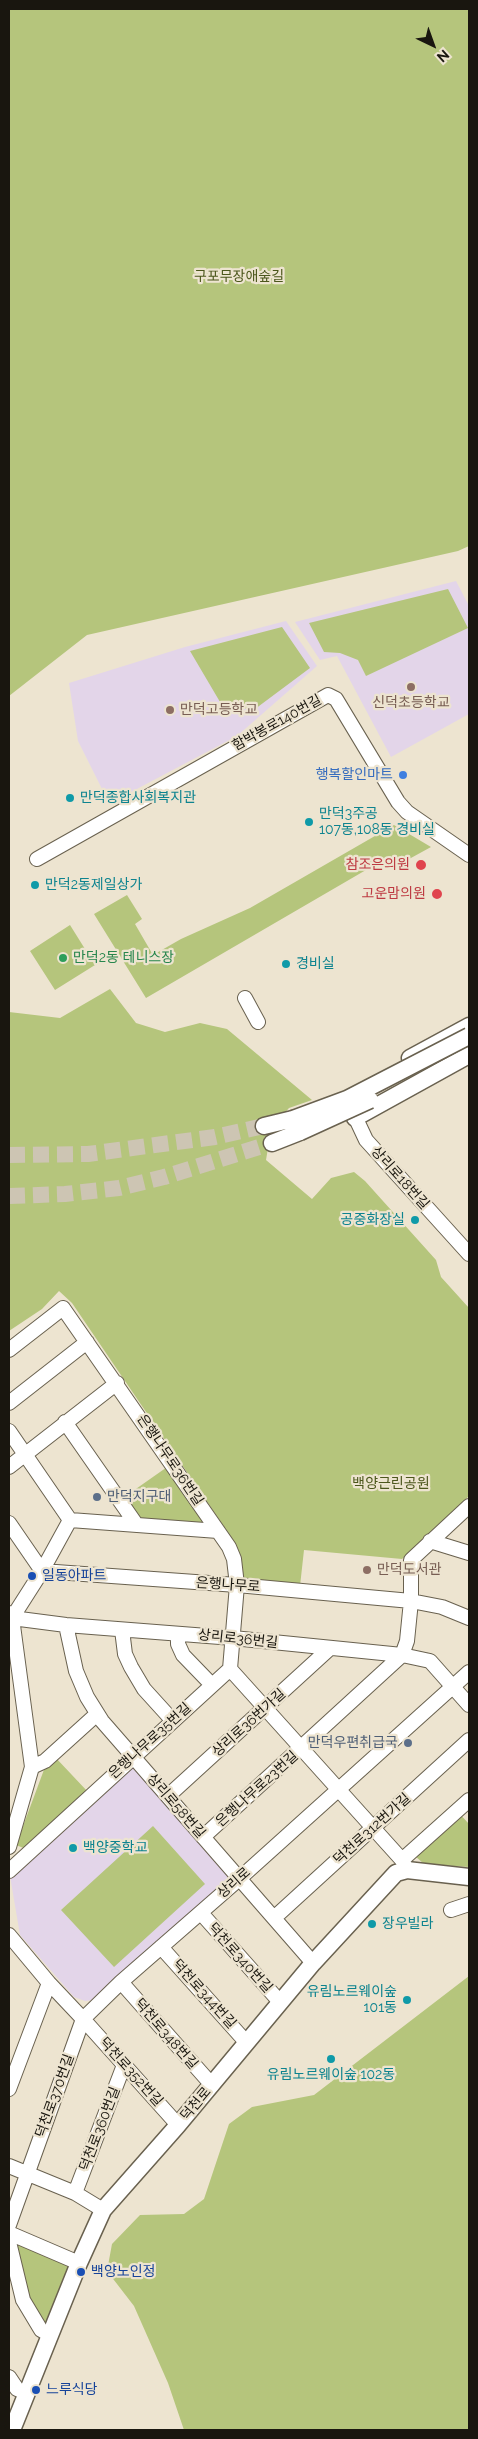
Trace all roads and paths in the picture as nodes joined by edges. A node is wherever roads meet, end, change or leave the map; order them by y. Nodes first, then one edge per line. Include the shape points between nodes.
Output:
1 (469, 855) edge
2 (37, 859) dead end
3 (245, 998) dead end
4 (258, 1022) dead end
5 (469, 1026) edge
6 (469, 1036) edge
7 (469, 1045) edge
8 (469, 1055) edge
9 (346, 1092) joint
10 (355, 1118) junction
11 (264, 1126) tunnel mouth
12 (297, 1126) junction
13 (272, 1143) tunnel mouth
14 (469, 1254) edge
15 (87, 1342) junction
16 (9, 1350) edge
17 (117, 1383) junction
18 (9, 1403) edge
19 (65, 1422) junction
20 (9, 1431) edge
21 (24, 1454) junction
22 (9, 1467) edge
23 (469, 1506) edge
24 (70, 1520) junction
25 (9, 1523) edge
26 (136, 1524) junction
27 (218, 1531) junction
28 (430, 1541) junction
29 (468, 1552) edge
30 (42, 1571) junction
31 (237, 1585) junction
32 (410, 1601) junction
33 (11, 1615) edge
34 (469, 1618) edge
35 (66, 1625) junction
36 (122, 1630) junction
37 (178, 1634) junction
38 (233, 1638) junction
39 (329, 1649) junction
40 (402, 1655) junction
41 (230, 1669) junction
42 (469, 1672) edge
43 (212, 1685) junction
44 (453, 1686) junction
45 (469, 1705) edge
46 (266, 1708) junction
47 (97, 1714) junction
48 (172, 1720) junction
49 (469, 1740) edge
50 (302, 1748) junction
51 (132, 1757) junction
52 (32, 1767) junction
53 (339, 1790) junction
54 (168, 1796) junction
55 (467, 1808) edge
56 (372, 1828) junction
57 (203, 1837) junction
58 (9, 1847) edge
59 (404, 1865) junction
60 (9, 1871) edge
61 (469, 1877) edge
62 (239, 1879) junction
63 (469, 1904) edge
64 (451, 1910) dead end
65 (201, 1912) junction
66 (274, 1918) junction
67 (10, 1939) edge
68 (161, 1947) junction
69 (313, 1962) junction
70 (121, 1982) junction
71 (49, 1983) junction
72 (280, 2002) junction
73 (83, 2019) junction
74 (246, 2042) junction
75 (124, 2065) junction
76 (212, 2085) junction
77 (9, 2089) edge
78 (178, 2125) junction
79 (9, 2166) edge
80 (27, 2173) junction
81 (75, 2193) junction
82 (103, 2210) junction
83 (9, 2225) edge
84 (9, 2233) edge
85 (9, 2242) edge
86 (79, 2263) junction
87 (50, 2335) junction
88 (9, 2377) edge
89 (27, 2393) junction
90 (12, 2430) edge

1 - 2 street, 함박봉로140번길 via 407,812 336,699 328,695
3 - 4 street
5 - 9 main road
6 - 12 main road, bridge
7 - 12 main road, bridge via 355,1108
8 - 10 main road
9 - 10 street, 상리로18번길
10 - 14 street, 상리로18번길 via 366,1140
11 - 12 main road
12 - 13 main road
15 - 16 street, 은행나무로36번길 via 62,1308
15 - 17 street, 은행나무로36번길
15 - 18 street
17 - 19 street
17 - 27 street, 은행나무로36번길
19 - 21 street
19 - 26 street
20 - 21 street
21 - 22 street
21 - 24 street
23 - 28 street
24 - 26 street
24 - 30 street
25 - 30 street
26 - 27 street
27 - 31 street, 은행나무로36번길 via 230,1547
28 - 29 street
28 - 32 street via 411,1560
30 - 31 street, 은행나무로
30 - 33 street
31 - 32 street, 은행나무로
31 - 38 street
32 - 34 street, 은행나무로 via 442,1607
32 - 40 street
33 - 35 street, 상리로36번길
33 - 52 street
35 - 36 street, 상리로36번길
35 - 47 street, 상리로58번길 via 76,1671
36 - 37 street, 상리로36번길
36 - 48 street via 125,1654 131,1667 144,1689
37 - 38 street, 상리로36번길
37 - 43 street via 183,1654
38 - 39 street, 상리로36번길
38 - 41 street
39 - 40 street, 상리로36번길
39 - 46 street, 상리로36번가길
40 - 44 street, 상리로36번길 via 430,1661
40 - 50 street, 은행나무로23번길
41 - 43 street, 은행나무로35번길
41 - 46 street
42 - 44 street, 상리로
43 - 48 street, 은행나무로35번길
44 - 45 street, 상리로36번길
44 - 53 street, 상리로
46 - 50 street
46 - 54 street, 상리로36번가길
47 - 51 street, 상리로58번길
47 - 52 street via 45,1761
48 - 51 street, 은행나무로35번길
49 - 56 street, 덕천로312번가길
50 - 53 street
50 - 57 street, 은행나무로23번길
51 - 54 street, 상리로58번길
51 - 60 street, 은행나무로35번길
52 - 58 street
53 - 56 street
53 - 62 street, 상리로
54 - 57 street, 상리로58번길
55 - 59 street
56 - 59 street
56 - 66 street, 덕천로312번가길
57 - 62 street, 상리로58번길
59 - 61 main road
59 - 69 main road, 덕천로
62 - 65 street, 상리로
62 - 66 street, 상리로58번길
63 - 64 street
65 - 68 street, 상리로
65 - 72 street, 덕천로340번길
66 - 69 street, 상리로58번길
67 - 71 street
68 - 70 street, 상리로
68 - 74 street, 덕천로344번길
69 - 72 main road, 덕천로
70 - 73 street, 상리로
70 - 76 street, 덕천로348번길
71 - 73 street
71 - 77 street
72 - 74 main road, 덕천로
73 - 75 street, 덕천로352번길
73 - 80 street, 덕천로370번길
74 - 76 main road, 덕천로
75 - 78 street, 덕천로352번길
75 - 81 street, 덕천로360번길
76 - 78 main road, 덕천로
78 - 82 main road, 덕천로
79 - 80 street
80 - 81 street
80 - 83 street, 덕천로370번길
81 - 82 street
82 - 86 main road, 덕천로
84 - 86 street
85 - 87 street via 23,2300 41,2330
86 - 87 main road, 덕천로
87 - 89 main road, 덕천로
88 - 89 street via 17,2389
89 - 90 main road, 덕천로

